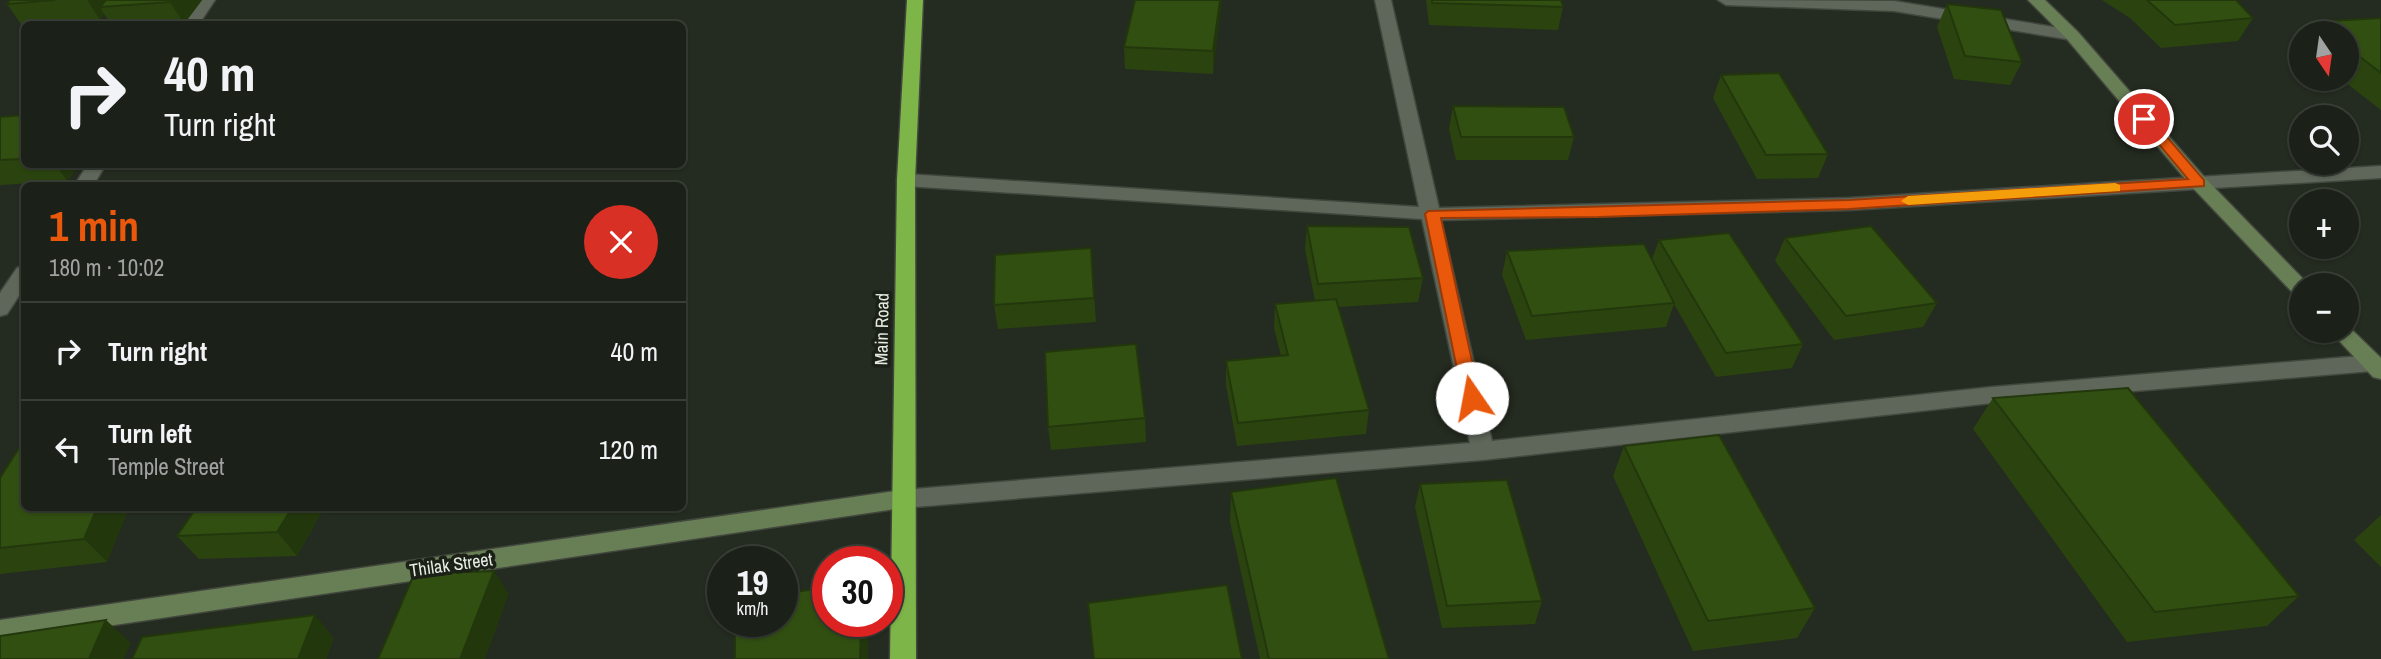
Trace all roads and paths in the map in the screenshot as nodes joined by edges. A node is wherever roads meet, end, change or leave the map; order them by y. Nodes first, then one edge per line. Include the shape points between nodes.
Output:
1 (207, 0) edge
2 (915, 0) edge
3 (1383, 0) edge
4 (1726, 0) edge
5 (2036, 0) edge
6 (193, 21) edge
7 (2072, 34) junction
8 (2381, 172) edge
9 (906, 180) junction
10 (2199, 183) junction
11 (1433, 214) junction
12 (2289, 277) edge
13 (21, 278) edge
14 (0, 309) edge
15 (2353, 343) edge
16 (2377, 367) edge
17 (1483, 451) junction
18 (902, 499) junction
19 (0, 631) edge
20 (903, 659) edge

1 - 6 street
2 - 9 highway, Main Road
3 - 11 street
4 - 7 street via 1894,6
5 - 7 street
7 - 10 street
8 - 10 street
9 - 11 street
9 - 18 highway, Main Road
10 - 11 street via 1849,204
10 - 12 street
11 - 17 street
13 - 14 street
15 - 16 street
16 - 17 street via 1992,395
17 - 18 street
18 - 19 street, Thilak Street
18 - 20 highway, Main Road

